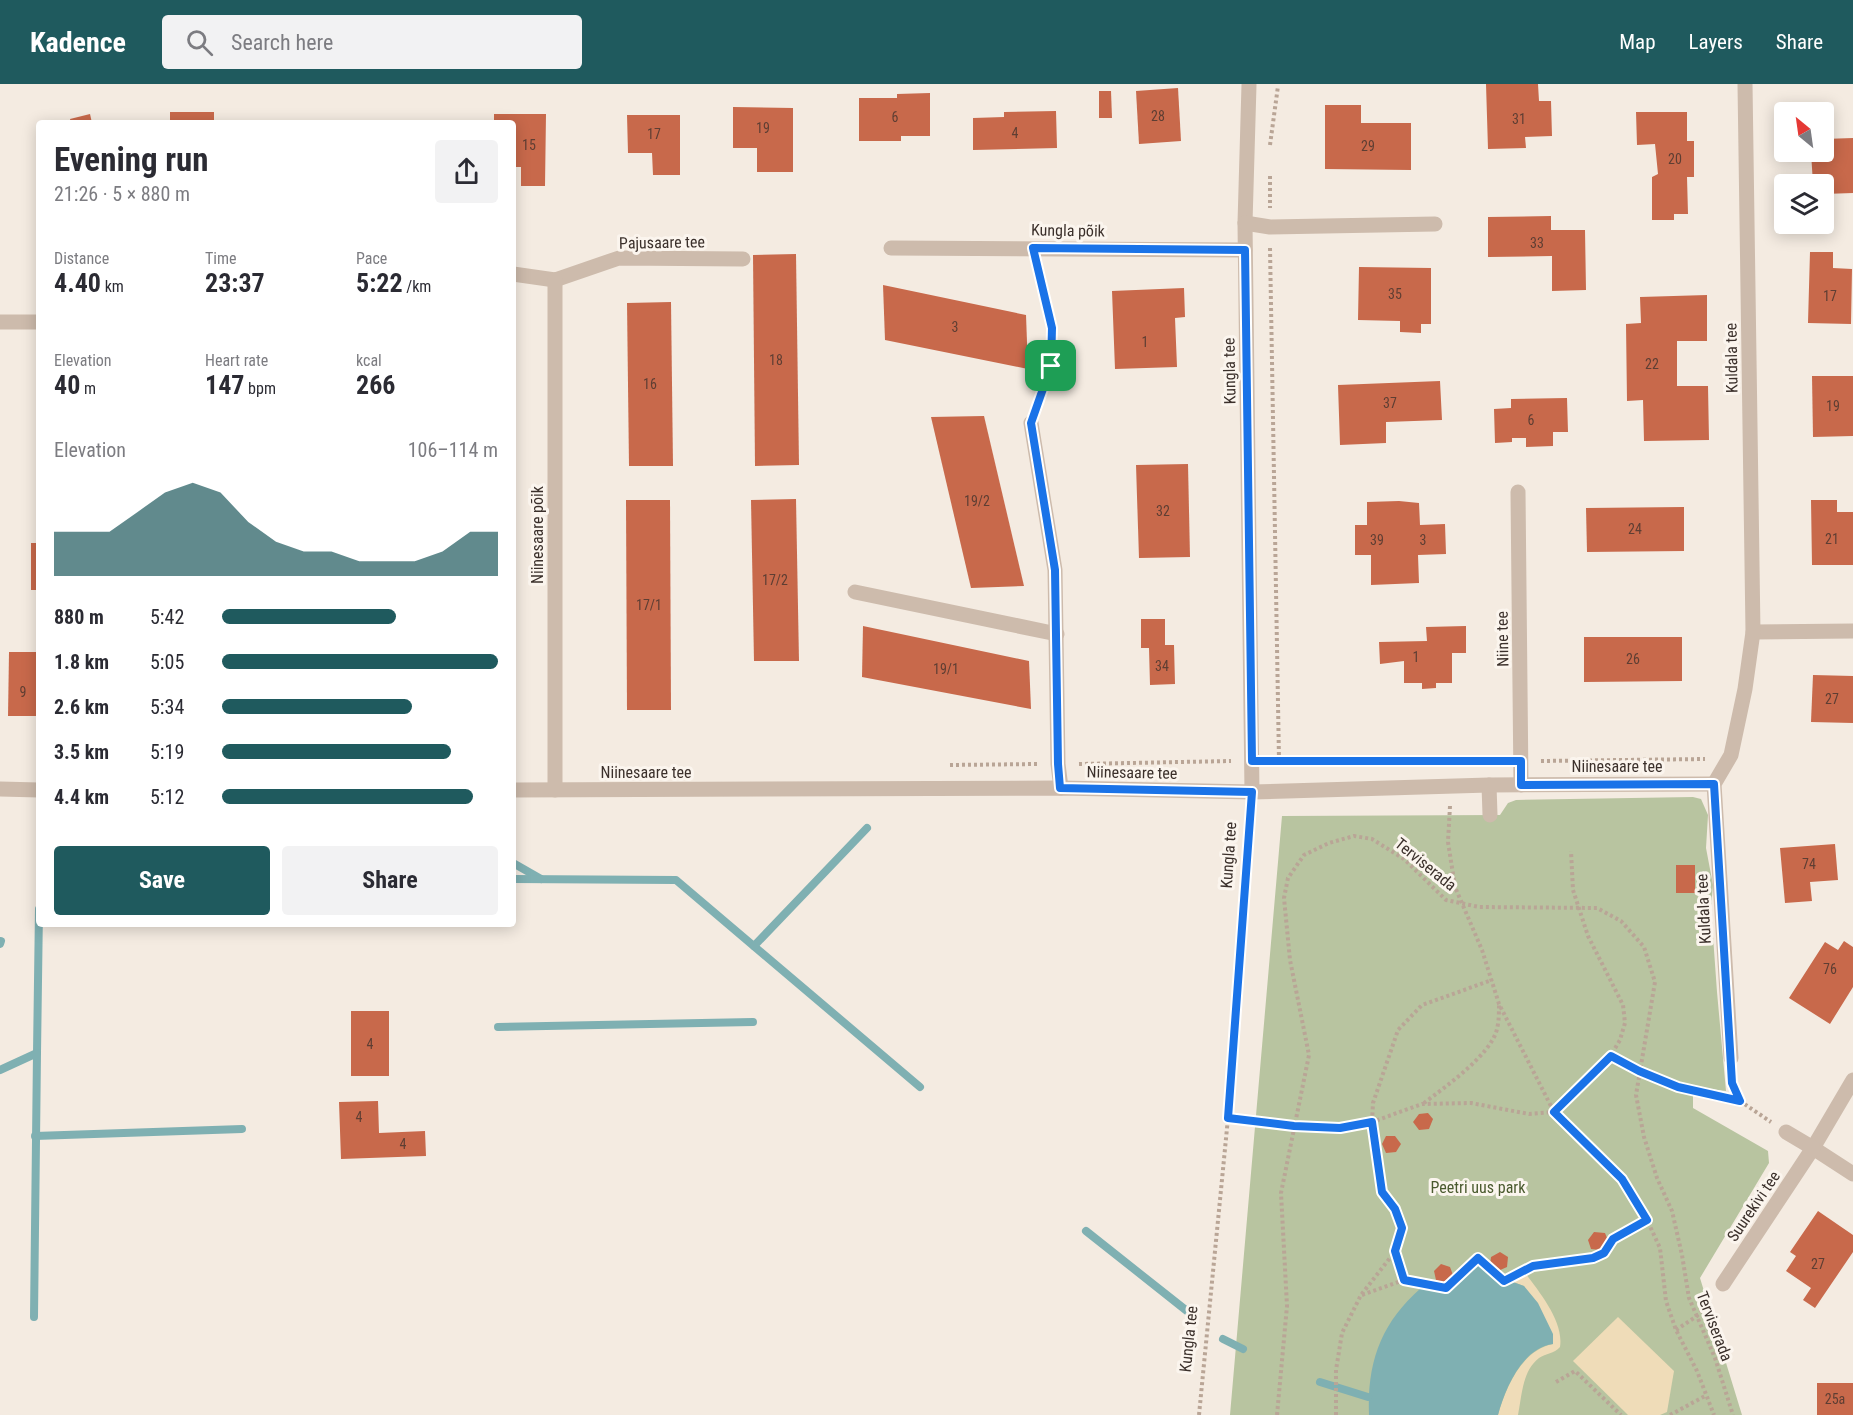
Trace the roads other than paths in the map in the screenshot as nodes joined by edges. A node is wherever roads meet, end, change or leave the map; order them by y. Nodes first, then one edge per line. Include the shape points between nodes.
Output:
1 (1745, 84) edge
2 (1249, 85) edge
3 (1245, 224) junction
4 (1435, 224) dead end
5 (891, 248) dead end
6 (1245, 250) junction
7 (742, 259) dead end
8 (516, 274) edge
9 (555, 280) junction
10 (0, 322) edge
11 (36, 322) edge
12 (1031, 423) road end
13 (1518, 492) dead end
14 (855, 592) dead end
15 (1853, 631) edge
16 (1753, 632) junction
17 (1057, 634) junction
18 (1714, 784) junction
19 (1489, 785) junction
20 (1521, 785) junction
21 (1060, 788) junction
22 (0, 789) edge
23 (36, 790) edge
24 (516, 790) edge
25 (555, 790) junction
26 (1252, 792) junction
27 (1490, 815) dead end
28 (1731, 1058) road end
29 (1853, 1080) edge
30 (1786, 1132) road end
31 (1813, 1148) junction
32 (1853, 1174) edge
33 (1723, 1284) road end

1 - 16 street, Kuldala tee
2 - 3 street, Kungla tee
3 - 4 street
3 - 6 street, Kungla tee
5 - 6 street, Kungla põik
6 - 26 street, Kungla tee
7 - 9 street, Pajusaare tee via 619,258
8 - 9 street, Pajusaare tee
9 - 25 street, Niinesaare põik
10 - 11 street
12 - 17 street via 1055,570
13 - 20 street, Niine tee
14 - 17 street
15 - 16 street
16 - 18 street, Kuldala tee via 1731,755
17 - 21 street
18 - 20 street, Niinesaare tee
18 - 28 street, Kuldala tee
19 - 20 street, Niinesaare tee
19 - 26 street, Niinesaare tee
19 - 27 street
21 - 25 street, Niinesaare tee
21 - 26 street, Niinesaare tee
22 - 23 street
24 - 25 street, Niinesaare tee
29 - 31 street, Suurekivi tee
30 - 31 street
31 - 32 street
31 - 33 street, Suurekivi tee

